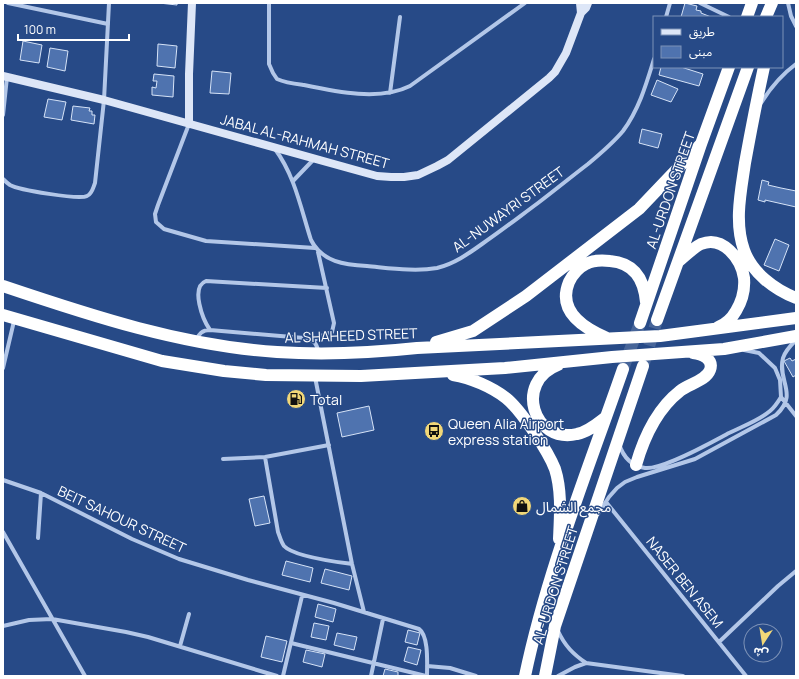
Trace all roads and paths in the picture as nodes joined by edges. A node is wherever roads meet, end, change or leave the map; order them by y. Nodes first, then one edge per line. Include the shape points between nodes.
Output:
1 (8, 3) edge
2 (108, 3) edge
3 (192, 3) edge
4 (269, 3) edge
5 (525, 3) edge
6 (580, 3) edge
7 (588, 3) edge
8 (670, 3) edge
9 (700, 3) edge
10 (752, 3) edge
11 (772, 3) edge
12 (777, 3) edge
13 (788, 3) edge
14 (581, 13) junction
15 (666, 16) edge
16 (727, 16) edge
17 (747, 16) edge
18 (766, 16) edge
19 (775, 16) edge
20 (400, 17) dead end
21 (108, 24) junction
22 (796, 26) edge
23 (653, 62) edge
24 (796, 64) edge
25 (729, 68) edge
26 (748, 68) edge
27 (764, 68) edge
28 (5, 76) edge
29 (390, 93) junction
30 (104, 100) junction
31 (3, 115) edge
32 (753, 117) junction
33 (189, 124) junction
34 (701, 144) junction
35 (274, 148) junction
36 (315, 158) junction
37 (3, 178) edge
38 (293, 182) junction
39 (315, 248) junction
40 (318, 252) junction
41 (677, 263) junction
42 (3, 286) edge
43 (327, 288) junction
44 (796, 298) edge
45 (647, 305) junction
46 (3, 314) edge
47 (15, 318) junction
48 (796, 318) edge
49 (657, 320) tunnel mouth
50 (640, 323) tunnel mouth
51 (210, 330) junction
52 (706, 330) junction
53 (796, 336) edge
54 (610, 339) junction
55 (796, 340) edge
56 (196, 341) junction
57 (314, 341) junction
58 (417, 348) junction
59 (724, 349) junction
60 (688, 352) junction
61 (317, 354) junction
62 (582, 360) junction
63 (643, 366) tunnel mouth
64 (3, 368) edge
65 (623, 368) tunnel mouth
66 (424, 373) junction
67 (315, 375) junction
68 (781, 397) junction
69 (788, 404) junction
70 (796, 416) edge
71 (606, 417) junction
72 (617, 439) junction
73 (329, 445) junction
74 (265, 457) junction
75 (223, 459) dead end
76 (637, 471) junction
77 (3, 480) edge
78 (41, 493) junction
79 (606, 502) junction
80 (3, 532) edge
81 (585, 536) junction
82 (38, 538) dead end
83 (559, 552) junction
84 (352, 564) junction
85 (796, 571) edge
86 (302, 596) junction
87 (364, 612) junction
88 (189, 614) dead end
89 (52, 619) junction
90 (383, 619) junction
91 (3, 626) edge
92 (555, 626) junction
93 (719, 642) junction
94 (291, 643) junction
95 (180, 646) junction
96 (374, 663) junction
97 (586, 663) junction
98 (427, 666) junction
99 (85, 676) edge
100 (277, 676) edge
101 (283, 676) edge
102 (371, 676) edge
103 (427, 676) edge
104 (476, 676) edge
105 (525, 676) edge
106 (545, 676) edge
107 (558, 676) edge
108 (683, 676) edge
109 (746, 676) edge

1 - 21 street
2 - 21 street
3 - 33 street
4 - 29 street via 269,64 278,79 356,93
5 - 29 street via 410,86
6 - 14 street, JABAL AL-RAHMAH STREET
7 - 14 street, JABAL AL-RAHMAH STREET
8 - 15 street
9 - 16 street
10 - 17 highway
11 - 18 highway
12 - 19 highway
13 - 22 street
14 - 36 street, JABAL AL-RAHMAH STREET via 562,62 549,78 448,160 437,166 418,174 391,178
20 - 29 street
21 - 30 street
23 - 40 street, AL-NUWAYRI STREET via 635,111 622,132 558,188 500,232 456,261 436,268 383,268 342,263
24 - 32 street via 774,84
25 - 34 highway, AL-URDON STREET
26 - 41 highway
27 - 32 highway
28 - 30 street, JABAL AL-RAHMAH STREET
28 - 31 street
30 - 33 street, JABAL AL-RAHMAH STREET
30 - 37 street via 94,183 87,197 64,196 20,188 10,185
32 - 44 highway via 739,203 744,250 756,271 765,280
33 - 35 street, JABAL AL-RAHMAH STREET
33 - 39 street via 158,205 156,222 164,229 206,240
34 - 45 highway, AL-URDON STREET
34 - 58 highway via 638,209 523,299 473,331
35 - 36 street, JABAL AL-RAHMAH STREET
35 - 38 street, AL-NUWAYRI STREET
36 - 38 street
38 - 39 street, AL-NUWAYRI STREET via 310,240
39 - 40 street, AL-NUWAYRI STREET
40 - 43 street
41 - 49 highway
41 - 52 highway via 694,248 710,242 727,248 738,261 744,278 743,296 738,308 727,322
42 - 56 highway, AL SHAHEED STREET via 111,321
43 - 51 street via 206,280 199,287 200,304 203,318
43 - 57 street via 334,327 332,332
45 - 50 highway, AL-URDON STREET
45 - 54 highway via 643,283 626,265 615,261 596,260 577,270 566,290 566,301 570,310 586,328
46 - 47 highway
47 - 64 street
47 - 67 highway via 141,356 182,365 245,373
48 - 52 highway
51 - 56 street via 201,332
51 - 57 street
52 - 54 highway, AL SHAHEED STREET
53 - 59 highway
54 - 58 highway, AL SHAHEED STREET
55 - 69 street via 787,349 783,358 789,391
56 - 61 highway, AL SHAHEED STREET via 256,351
57 - 61 street via 318,349
58 - 61 highway, AL SHAHEED STREET
59 - 60 highway
59 - 68 street via 759,353 775,368 780,380
60 - 62 highway
60 - 76 highway via 704,355 710,364 709,371 704,377 680,390 661,410 649,430
62 - 66 highway
62 - 71 highway via 553,367 540,377 533,394 535,412 550,430 569,436 584,432
63 - 72 highway, AL-URDON STREET
65 - 71 highway, AL-URDON STREET
66 - 67 highway
66 - 83 highway via 459,376 475,381 506,398 529,426 555,469 561,510
67 - 73 street
68 - 69 street
68 - 76 street via 763,416 673,461
69 - 70 street
69 - 76 street via 776,415 695,459
71 - 83 highway, AL-URDON STREET
72 - 76 street via 622,454
72 - 81 highway, AL-URDON STREET
73 - 74 street
73 - 84 street
74 - 75 street
74 - 84 street via 278,532 285,548 319,559
76 - 79 street via 617,488
77 - 78 street, BEIT SAHOUR STREET
78 - 82 street
78 - 86 street, BEIT SAHOUR STREET via 132,539 179,559
79 - 81 street
79 - 93 street, NASER BEN ASEM
80 - 89 street
81 - 92 highway, AL-URDON STREET
83 - 105 highway, AL-URDON STREET
84 - 87 street
85 - 93 street
86 - 87 street, BEIT SAHOUR STREET
86 - 94 street
87 - 90 street, BEIT SAHOUR STREET
88 - 95 street
89 - 91 street via 29,620
89 - 95 street via 126,632
89 - 99 street
90 - 96 street
90 - 98 street, BEIT SAHOUR STREET via 419,628 424,637
92 - 97 street via 566,647
92 - 106 highway, AL-URDON STREET
93 - 109 street, NASER BEN ASEM
94 - 96 street
94 - 101 street
95 - 100 street
96 - 102 street
96 - 103 street
97 - 107 street
97 - 108 street
98 - 103 street
98 - 104 street via 450,668

